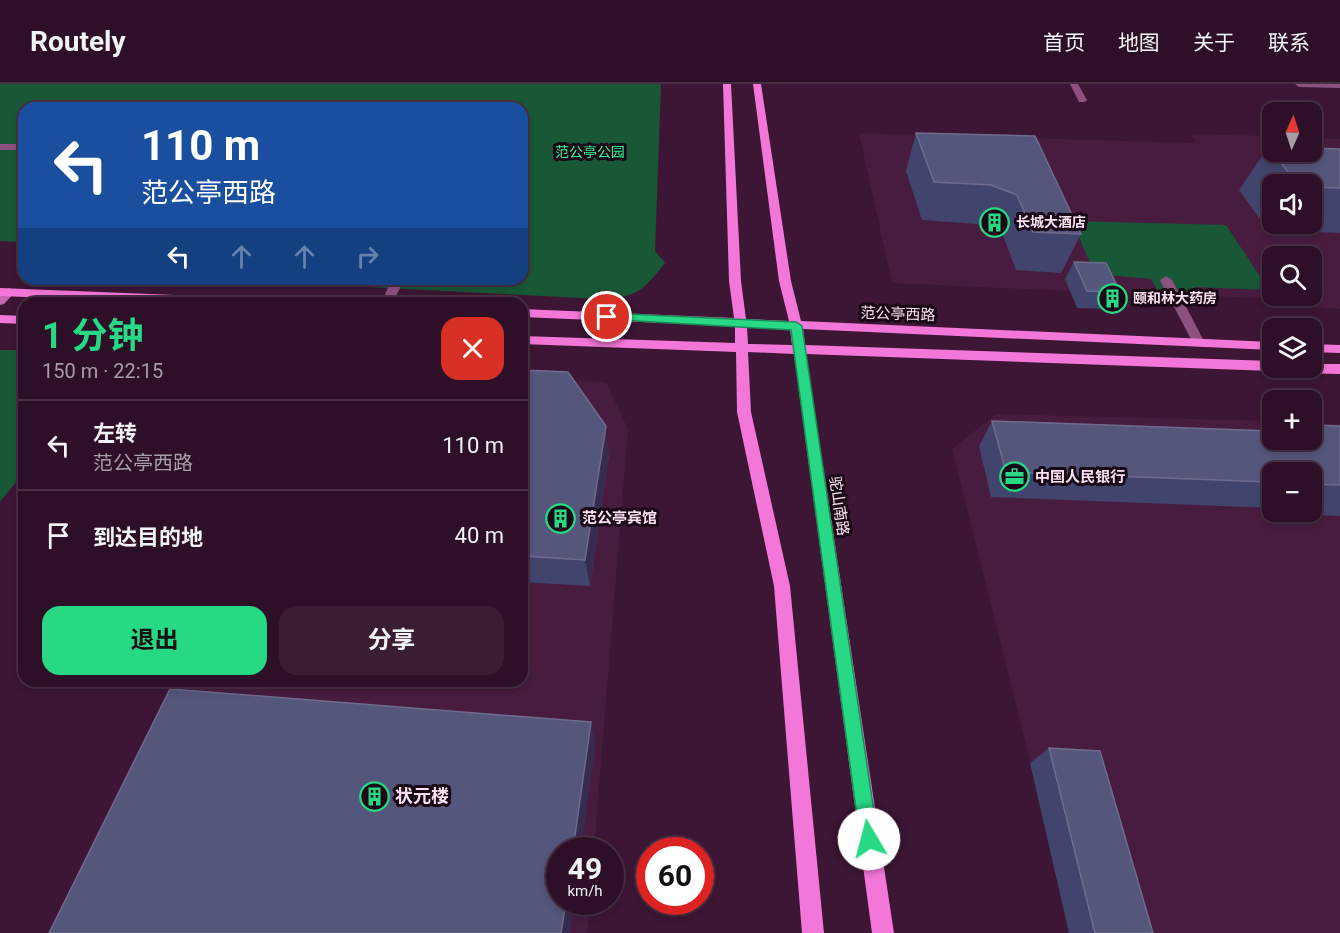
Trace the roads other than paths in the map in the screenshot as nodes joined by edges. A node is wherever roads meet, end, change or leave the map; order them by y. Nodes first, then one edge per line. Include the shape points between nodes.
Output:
1 (727, 84) edge
2 (757, 84) edge
3 (1074, 84) edge
4 (1299, 84) edge
5 (1340, 85) edge
6 (1082, 100) dead end
7 (0, 147) edge
8 (18, 147) edge
9 (1166, 280) dead end
10 (5, 292) edge
11 (129, 297) edge
12 (0, 302) edge
13 (528, 313) edge
14 (0, 319) edge
15 (18, 320) edge
16 (741, 325) junction
17 (796, 326) junction
18 (528, 340) edge
19 (1199, 343) junction
20 (1262, 346) edge
21 (741, 348) junction
22 (1322, 348) edge
23 (1340, 349) edge
24 (800, 350) junction
25 (1262, 366) edge
26 (1322, 369) edge
27 (1340, 369) edge
28 (813, 933) edge
29 (883, 933) edge

1 - 16 main road via 735,281
2 - 17 main road, 驼山南路 via 785,281
3 - 6 street
4 - 5 street
7 - 8 street
9 - 19 street
10 - 11 main road
10 - 12 street
13 - 16 main road, 范公亭西路
14 - 15 main road
16 - 17 main road, 范公亭西路
16 - 21 main road
17 - 19 main road, 范公亭西路
17 - 24 main road, 驼山南路
18 - 21 main road
19 - 20 main road, 范公亭西路
21 - 24 main road
21 - 28 main road via 744,412 782,586
22 - 23 main road
24 - 25 main road
24 - 29 main road, 驼山南路
26 - 27 main road

